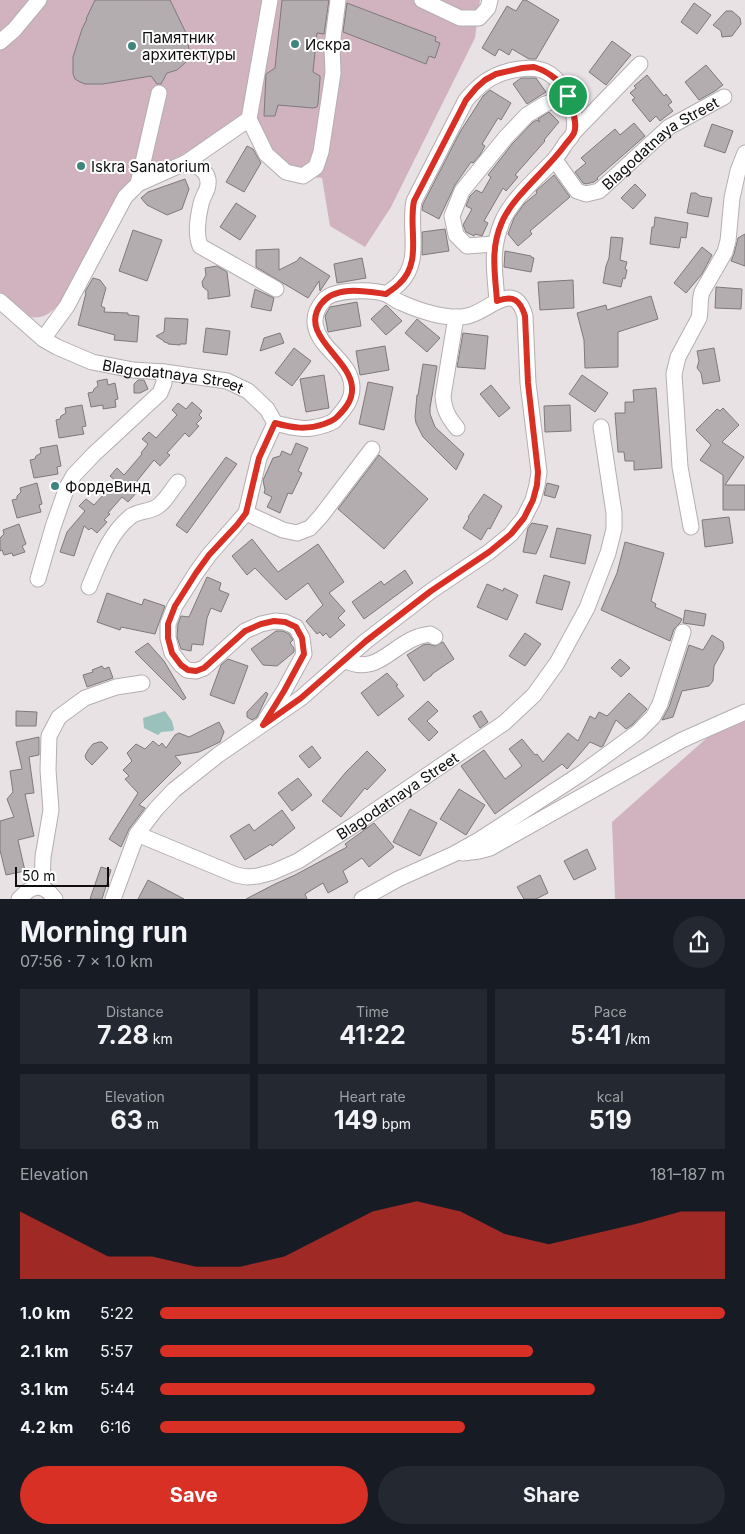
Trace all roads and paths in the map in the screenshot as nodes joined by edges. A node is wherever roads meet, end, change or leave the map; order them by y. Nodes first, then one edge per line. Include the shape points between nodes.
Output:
1 (39, 0) edge
2 (270, 0) edge
3 (338, 0) edge
4 (422, 0) edge
5 (490, 0) edge
6 (0, 42) edge
7 (640, 64) dead end
8 (159, 93) dead end
9 (568, 96) junction
10 (724, 97) dead end
11 (249, 120) junction
12 (574, 132) junction
13 (745, 153) edge
14 (191, 159) junction
15 (554, 160) junction
16 (138, 184) junction
17 (494, 244) junction
18 (276, 289) dead end
19 (386, 294) junction
20 (0, 301) edge
21 (497, 301) junction
22 (456, 317) junction
23 (43, 339) junction
24 (164, 372) junction
25 (275, 423) junction
26 (601, 427) dead end
27 (457, 428) dead end
28 (372, 449) dead end
29 (178, 482) dead end
30 (246, 513) junction
31 (691, 527) dead end
32 (38, 579) dead end
33 (89, 587) dead end
34 (682, 632) dead end
35 (435, 637) dead end
36 (344, 660) junction
37 (142, 683) dead end
38 (745, 712) edge
39 (263, 725) junction
40 (137, 834) junction
41 (454, 854) junction
42 (42, 886) junction
43 (19, 899) edge
44 (55, 899) edge
45 (113, 899) edge
46 (362, 899) edge

1 - 6 street
2 - 11 street
3 - 11 street via 332,46 333,74 316,167 303,176 286,172 266,154
4 - 5 street via 460,18 479,18
7 - 12 street
8 - 16 street
9 - 12 street
9 - 17 street via 527,115 462,191 452,216 456,234 467,246
9 - 19 street via 559,82 546,71 534,67 496,74 476,88 466,100 414,201 413,258 399,284
10 - 15 street, Blagodatnaya Street via 668,127 599,191 586,194 577,191
11 - 14 street
12 - 15 street
13 - 31 street via 732,198 725,252 702,292 699,318 678,357 674,374 680,467
14 - 16 street
14 - 18 street via 208,178 196,236 200,246
15 - 17 street via 507,212
16 - 23 street via 125,197 67,306
17 - 21 street
19 - 22 street via 422,311
19 - 25 street via 357,290 325,298 317,310 316,328 324,344 349,374 350,400 334,421 313,428
20 - 23 street, Blagodatnaya Street
21 - 22 street via 474,314
21 - 36 street via 512,298 518,301 525,316 528,383 538,472 533,500 511,534 431,591
22 - 27 street via 443,396 448,417
23 - 24 street, Blagodatnaya Street via 92,362
24 - 25 street, Blagodatnaya Street via 227,381 248,391 267,409
24 - 32 street via 160,393 74,475 67,487
25 - 30 street via 259,458
26 - 40 street, Blagodatnaya Street via 614,513 608,553 587,608 557,663 534,695 504,723 357,823 298,861 273,872 247,877 236,874
28 - 30 street via 310,528 297,533 284,530
29 - 33 street via 155,508 129,518 107,545
30 - 39 street via 209,555 175,606 168,624 168,638 172,653 181,665 196,671 204,668 245,631 274,621 296,627 302,638 304,654
34 - 41 street via 660,704 653,717 638,732 582,773
35 - 36 street via 430,634 414,638 370,664 353,664
36 - 39 street via 301,698
37 - 42 street via 116,687 85,698 59,718 49,736 51,810
38 - 41 street via 682,740 490,848
39 - 40 street via 174,790
40 - 45 street
41 - 46 street
42 - 43 street via 33,888
42 - 44 street

